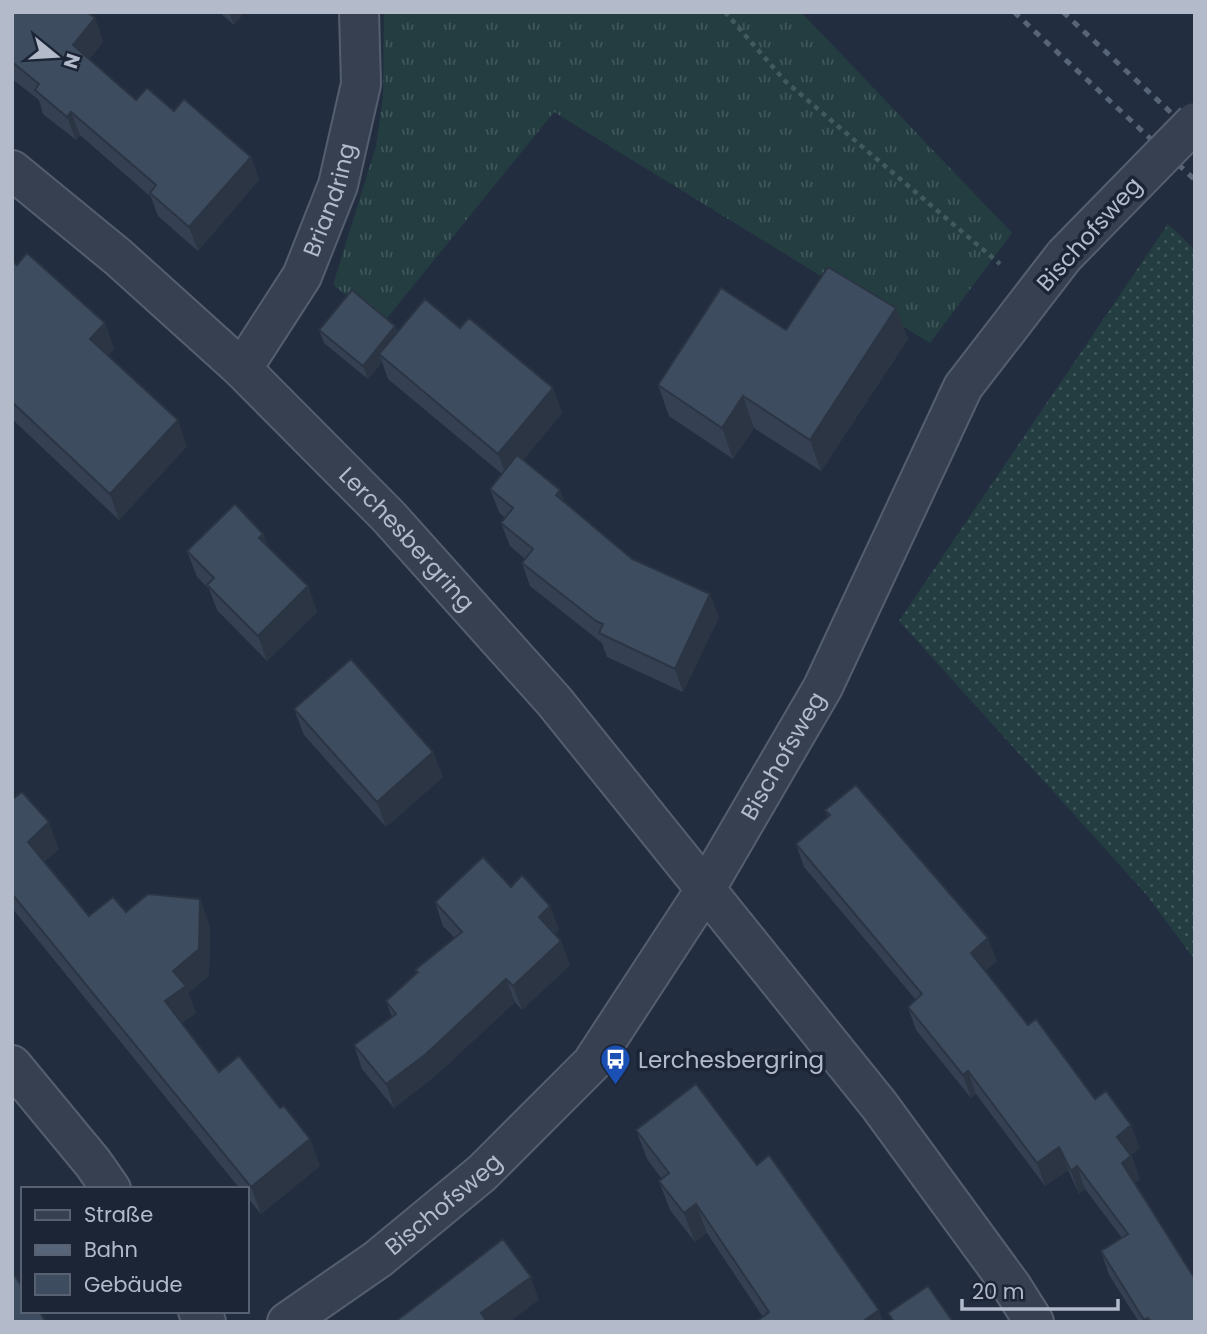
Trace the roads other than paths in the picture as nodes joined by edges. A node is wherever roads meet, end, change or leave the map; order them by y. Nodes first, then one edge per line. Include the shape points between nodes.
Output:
1 (359, 12) edge
2 (1195, 122) edge
3 (12, 170) edge
4 (242, 369) junction
5 (705, 890) junction
6 (12, 1065) edge
7 (110, 1187) edge
8 (287, 1322) edge
9 (1034, 1322) edge

1 - 4 street, Briandring via 361,84 338,185 302,276
2 - 5 street, Bischofsweg, bridge via 1064,256 963,387 823,687
3 - 4 street, Lerchesbergring via 118,257
4 - 5 street, Lerchesbergring via 389,517 554,701
5 - 8 street, Bischofsweg via 592,1063 472,1182 378,1259
5 - 9 street, Lerchesbergring via 879,1105
6 - 7 street

